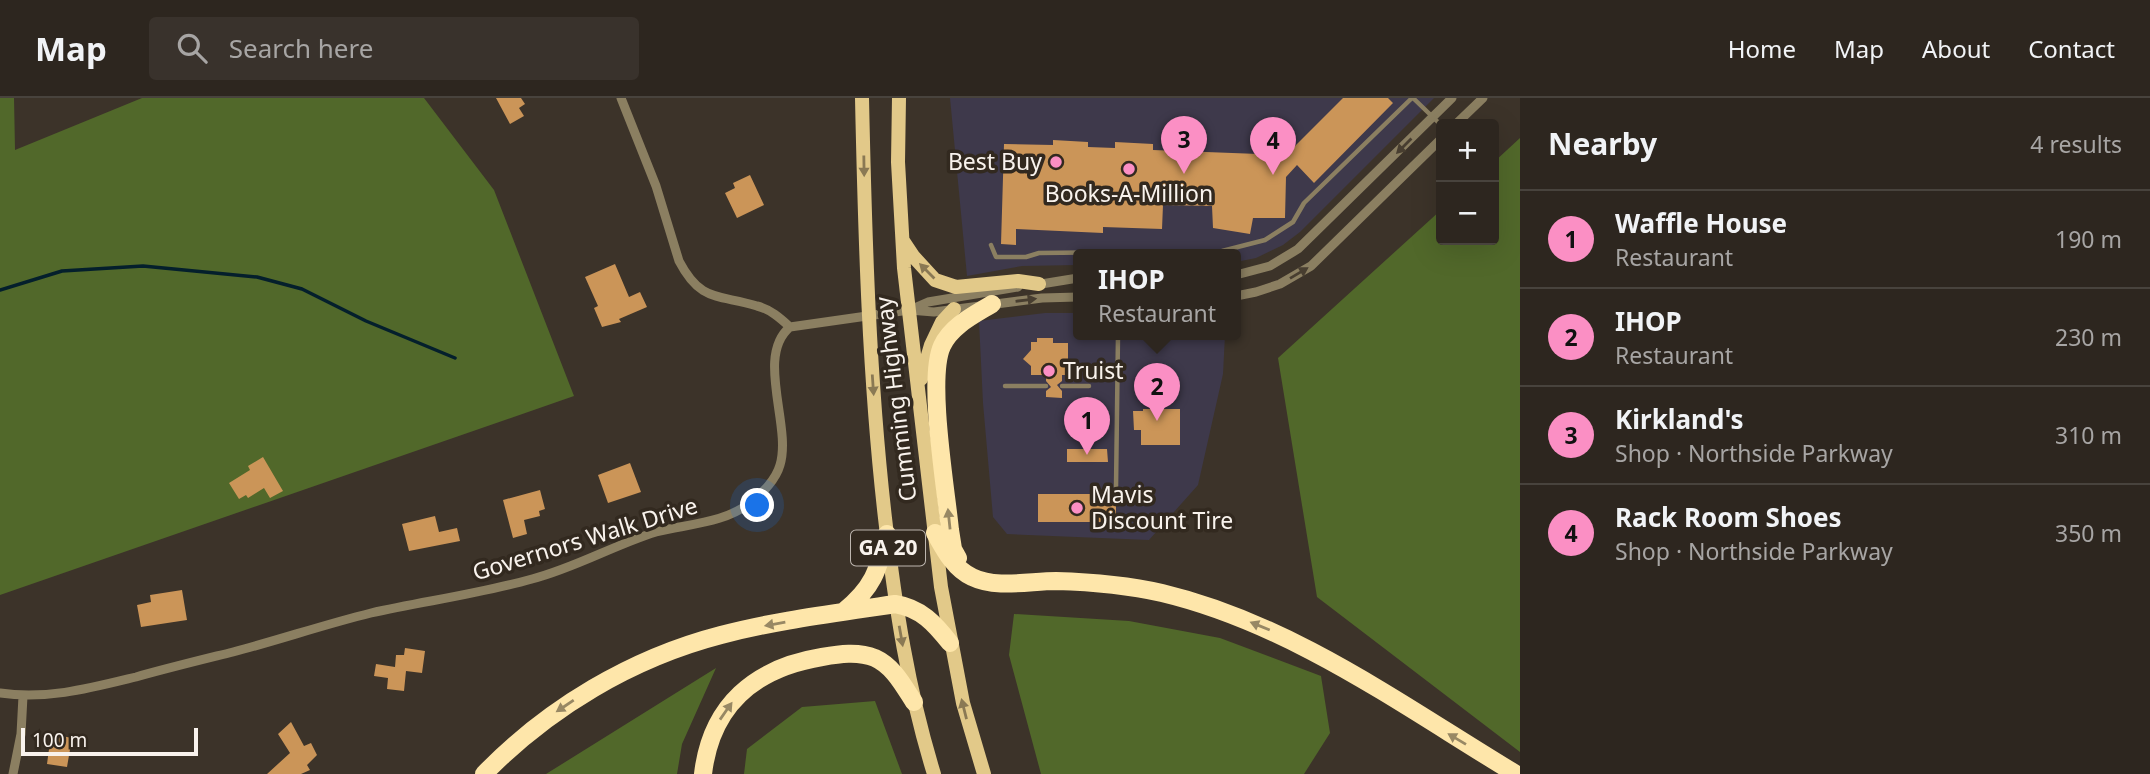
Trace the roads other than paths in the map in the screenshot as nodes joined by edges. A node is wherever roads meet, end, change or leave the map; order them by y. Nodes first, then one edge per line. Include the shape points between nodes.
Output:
1 (621, 98) edge
2 (862, 98) edge
3 (899, 98) edge
4 (1413, 98) edge
5 (1452, 98) edge
6 (1483, 98) edge
7 (1433, 117) junction
8 (1461, 119) edge
9 (1436, 120) edge
10 (1436, 144) edge
11 (902, 240) junction
12 (991, 245) dead end
13 (1230, 249) edge
14 (1073, 253) edge
15 (1241, 274) edge
16 (1073, 279) edge
17 (1039, 284) junction
18 (1241, 295) edge
19 (1073, 297) edge
20 (992, 304) junction
21 (954, 309) junction
22 (909, 310) junction
23 (868, 317) junction
24 (790, 327) junction
25 (1118, 340) edge
26 (918, 383) junction
27 (1005, 386) dead end
28 (1046, 386) dead end
29 (1062, 386) dead end
30 (1089, 386) dead end
31 (1116, 488) dead end
32 (935, 533) junction
33 (887, 534) junction
34 (1053, 581) junction
35 (895, 604) junction
36 (843, 612) junction
37 (950, 643) junction
38 (0, 693) edge
39 (23, 696) junction
40 (914, 702) junction
41 (13, 774) edge
42 (484, 774) edge
43 (703, 774) edge
44 (934, 774) edge
45 (984, 774) edge
46 (1516, 774) edge

1 - 24 street via 679,261 694,285 708,294 759,306
2 -> 23 main road, Cumming Highway / GA 20
3 - 11 main road, Cumming Highway / GA 20
4 - 7 lane
4 - 13 lane via 1304,203 1293,222 1265,240
5 - 7 street
6 - 8 street
7 - 9 lane
7 -> 15 street via 1298,249 1270,265
18 -> 10 street via 1280,284 1311,266
17 -> 11 main road via 1018,281 956,287 935,280
11 - 22 main road, Cumming Highway / GA 20
12 - 14 lane via 996,257
16 - 17 street
17 - 22 street via 928,302
20 -> 19 street
20 - 21 street
34 -> 20 highway via 1018,572 981,573 961,562 953,549 937,368 942,346 951,333
21 - 22 street
21 - 26 main road via 936,333
22 - 23 street
22 - 26 main road, Cumming Highway / GA 20
23 - 24 street
23 -> 33 main road, Cumming Highway / GA 20
24 - 39 street, Governors Walk Drive via 776,346 780,465 769,485 734,514 654,533 536,579 369,614 80,691
25 - 31 lane
26 - 32 main road, Cumming Highway / GA 20
27 - 28 lane
29 - 30 lane
32 - 34 highway, GA 20 via 957,566 972,578 1005,583
32 - 37 main road, Cumming Highway
33 - 35 main road, Cumming Highway / GA 20
33 - 36 highway via 876,576
46 -> 34 highway, GA 20 via 1274,632 1162,593
35 - 36 highway
35 - 37 highway via 925,615
35 -> 40 main road, Cumming Highway / GA 20
36 -> 42 highway via 722,635 635,666 558,711
45 -> 37 main road, Cumming Highway
38 - 39 street, Governors Walk Drive
39 - 41 street
43 -> 40 highway via 711,735 733,700 750,684 787,664 849,654 876,659 898,677
40 - 44 main road, Cumming Highway / GA 20

